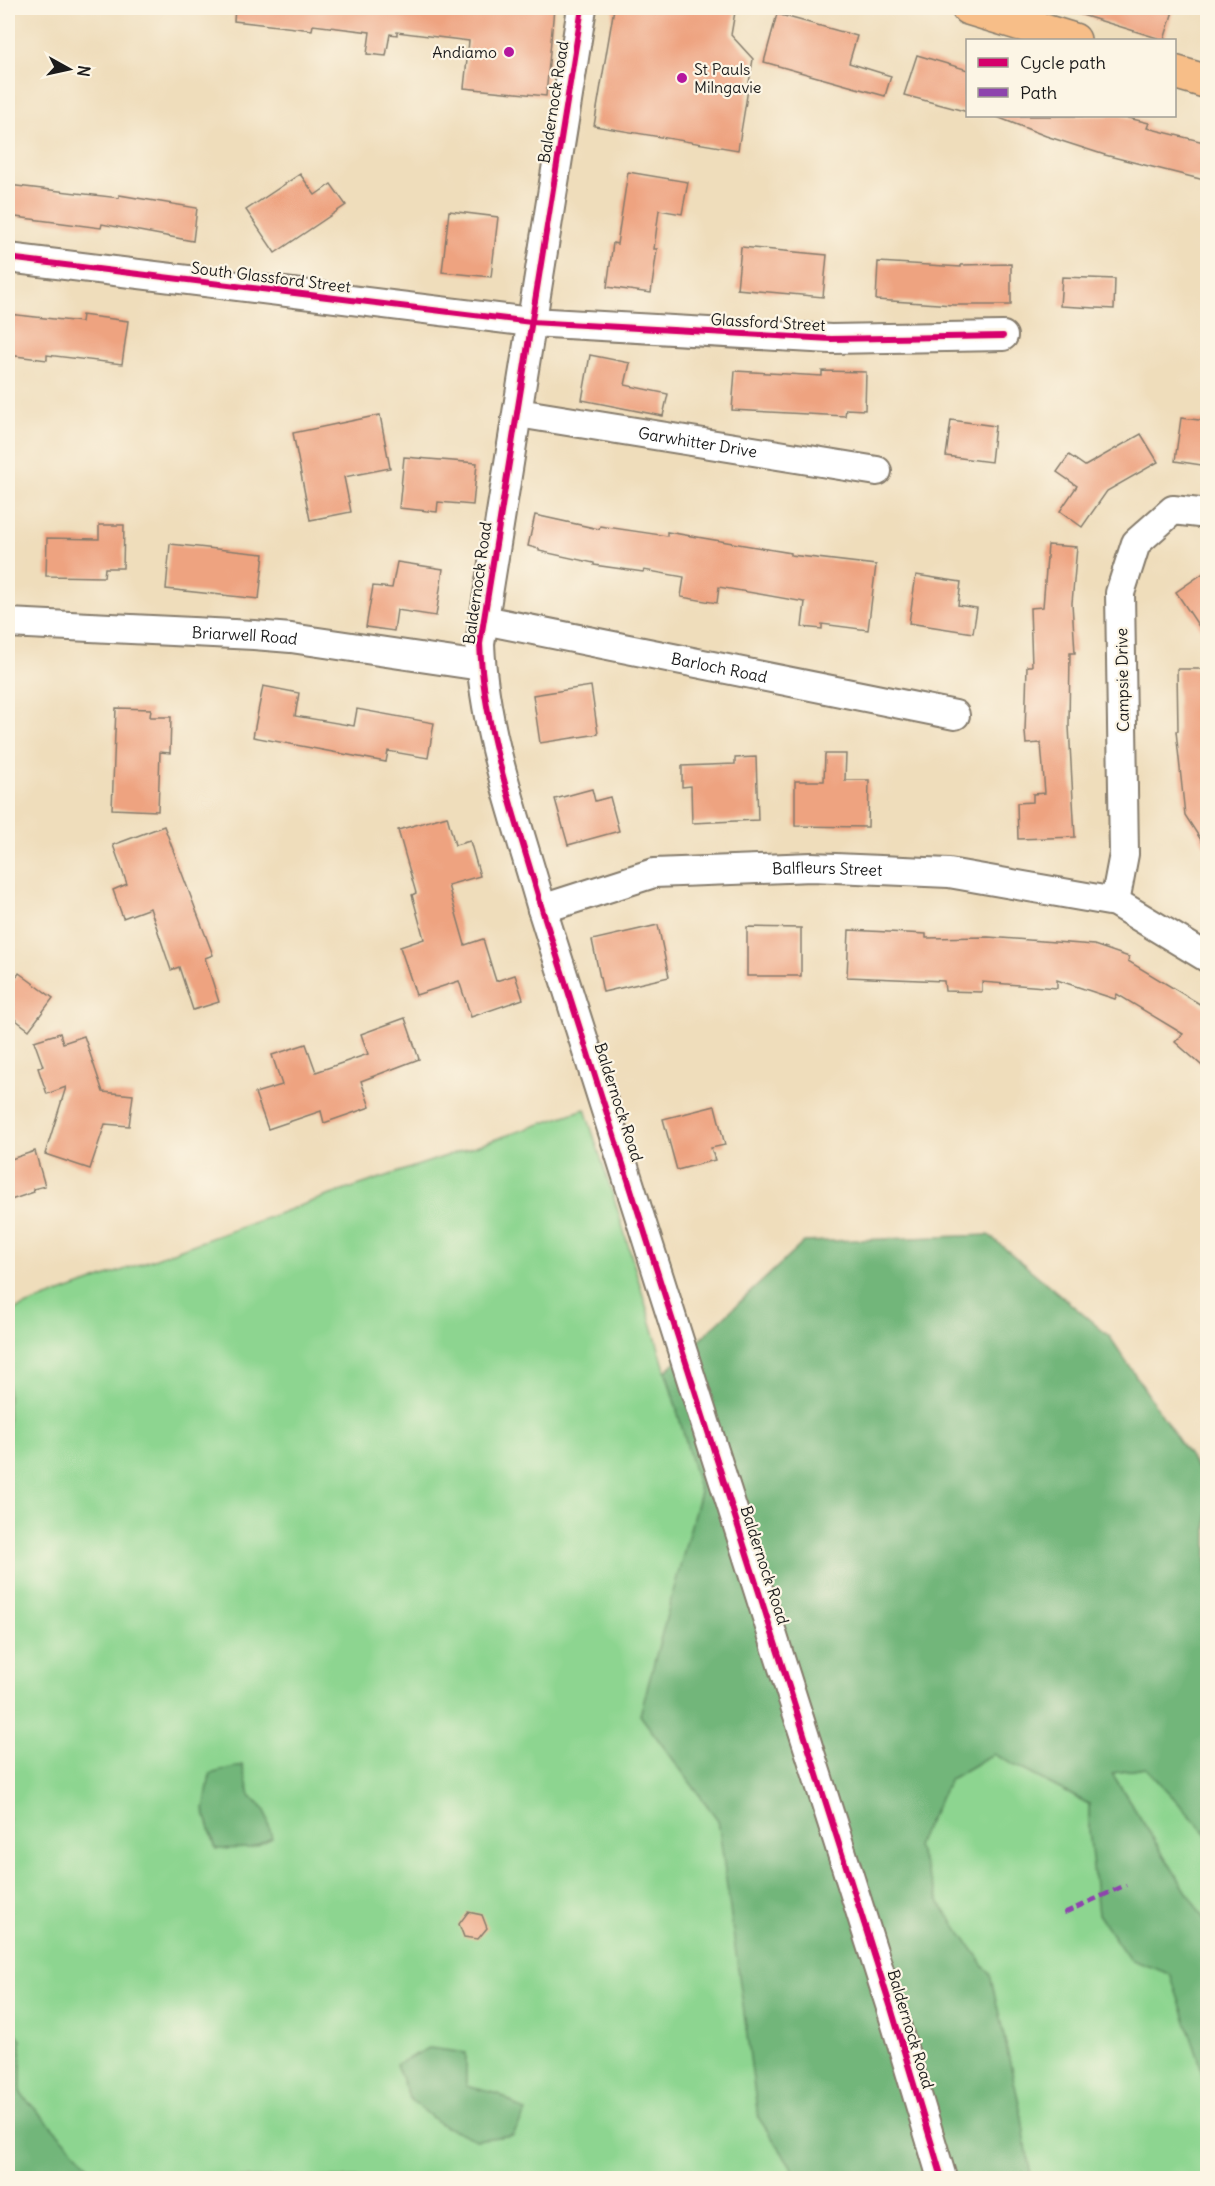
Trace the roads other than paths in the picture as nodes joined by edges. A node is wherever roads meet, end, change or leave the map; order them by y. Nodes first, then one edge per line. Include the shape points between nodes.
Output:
1 (582, 8) edge
2 (978, 9) edge
3 (1071, 39) edge
4 (1176, 73) edge
5 (1208, 82) edge
6 (8, 258) edge
7 (531, 322) junction
8 (1003, 336) dead end
9 (518, 413) junction
10 (877, 471) dead end
11 (1208, 514) edge
12 (484, 620) junction
13 (8, 623) edge
14 (481, 666) junction
15 (955, 715) dead end
16 (1115, 902) junction
17 (542, 909) junction
18 (1208, 958) edge
19 (942, 2178) edge

1 - 7 street, Baldernock Road
2 - 3 main road
4 - 5 main road
6 - 7 street, South Glassford Street
7 - 8 street, Glassford Street via 831,339
7 - 9 street, Baldernock Road
9 - 10 street, Garwhitter Drive
9 - 12 street, Baldernock Road
11 - 16 street, Campsie Drive via 1173,510 1136,543 1120,592 1124,854
12 - 14 street, Baldernock Road
12 - 15 street, Barloch Road
13 - 14 street, Briarwell Road via 273,636
14 - 17 street, Baldernock Road via 492,733
16 - 17 street, Balfleurs Street via 949,873 812,867 654,873
16 - 18 street
17 - 19 street, Baldernock Road

